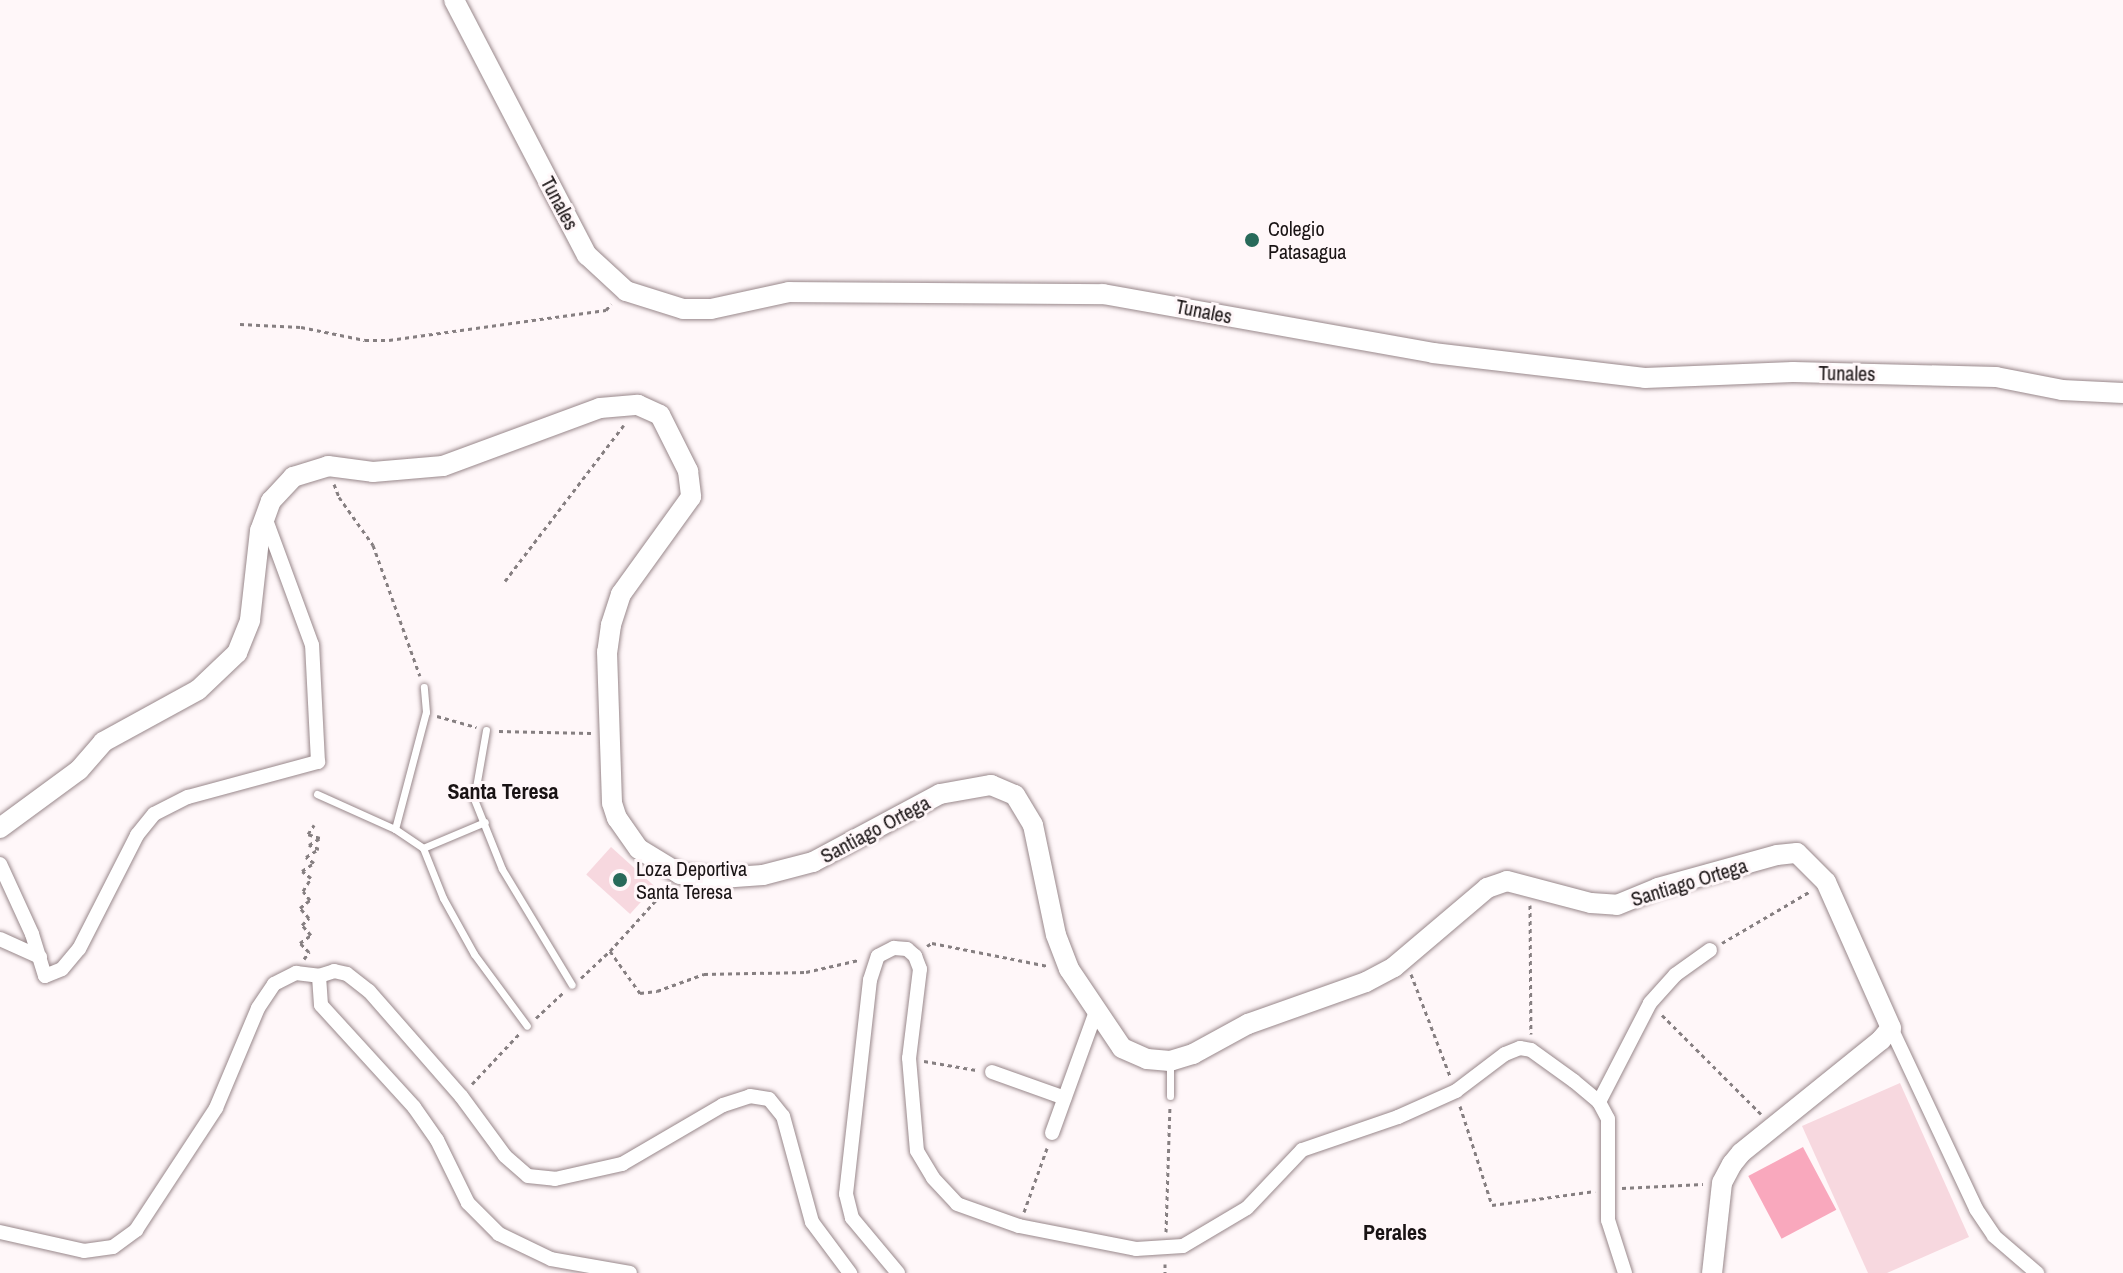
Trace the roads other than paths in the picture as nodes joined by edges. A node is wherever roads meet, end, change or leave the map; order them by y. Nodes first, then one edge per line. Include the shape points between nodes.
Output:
1 (454, 0) edge
2 (2123, 393) edge
3 (265, 517) junction
4 (424, 687) road end
5 (486, 730) road end
6 (317, 794) dead end
7 (485, 822) junction
8 (0, 828) edge
9 (395, 829) junction
10 (423, 848) junction
11 (0, 864) edge
12 (0, 939) edge
13 (1710, 950) road end
14 (40, 957) junction
15 (319, 976) junction
16 (572, 985) dead end
17 (1095, 1014) junction
18 (527, 1026) dead end
19 (1891, 1028) junction
20 (1170, 1061) junction
21 (992, 1072) road end
22 (1170, 1096) road end
23 (1065, 1098) junction
24 (1599, 1102) junction
25 (1052, 1133) road end
26 (0, 1232) edge
27 (630, 1273) edge
28 (850, 1273) edge
29 (898, 1273) edge
30 (1625, 1273) edge
31 (1712, 1273) edge
32 (2037, 1273) edge

1 - 2 street, Tunales via 587,255 626,291 683,309 711,309 789,292 1103,294 1433,353 1645,378 1793,372 1996,377 2062,390
3 - 8 street via 250,620 237,653 198,690 103,742 79,770
3 - 14 street via 312,645 318,762 188,797 154,814 137,835 79,949 62,969 45,976
3 - 17 street, Santiago Ortega via 271,501 293,477 328,466 373,472 443,466 600,408 638,405 660,415 688,471 691,497 621,594 607,652 611,787 617,818 639,849 680,874 763,875 813,862 940,794 991,785 1015,795 1033,825 1056,935
4 - 9 lane via 426,712
5 - 7 lane via 474,799
6 - 9 lane
7 - 10 lane
7 - 16 lane via 502,869
9 - 10 lane
10 - 18 lane via 474,954
11 - 14 street
12 - 14 street
13 - 24 street via 1675,975 1650,1003
15 - 26 street via 296,973 274,984 258,1008 216,1108 136,1230 113,1247 84,1251
15 - 27 street via 321,1005 414,1107 468,1203 499,1234 551,1259
15 - 28 street via 347,974 369,991 461,1096 505,1156 528,1176 555,1179 622,1164 723,1105 750,1096 769,1099 783,1116 812,1222
17 - 20 street, Santiago Ortega via 1122,1048 1147,1059
17 - 23 street
19 - 20 street, Santiago Ortega via 1826,882 1797,853 1658,888 1617,905 1507,881 1487,888 1394,967 1366,982 1248,1024
19 - 31 street via 1741,1153 1722,1183
19 - 32 street via 1976,1209 1994,1236
20 - 22 lane
21 - 23 street
23 - 25 street
24 - 29 street via 1531,1050 1520,1048 1456,1091 1302,1150 1247,1208 1183,1246 1136,1249 1019,1226 957,1204 917,1151 909,1058 920,969 907,949 894,948 878,956 870,980 846,1194 852,1218
24 - 30 street via 1608,1119 1608,1220

